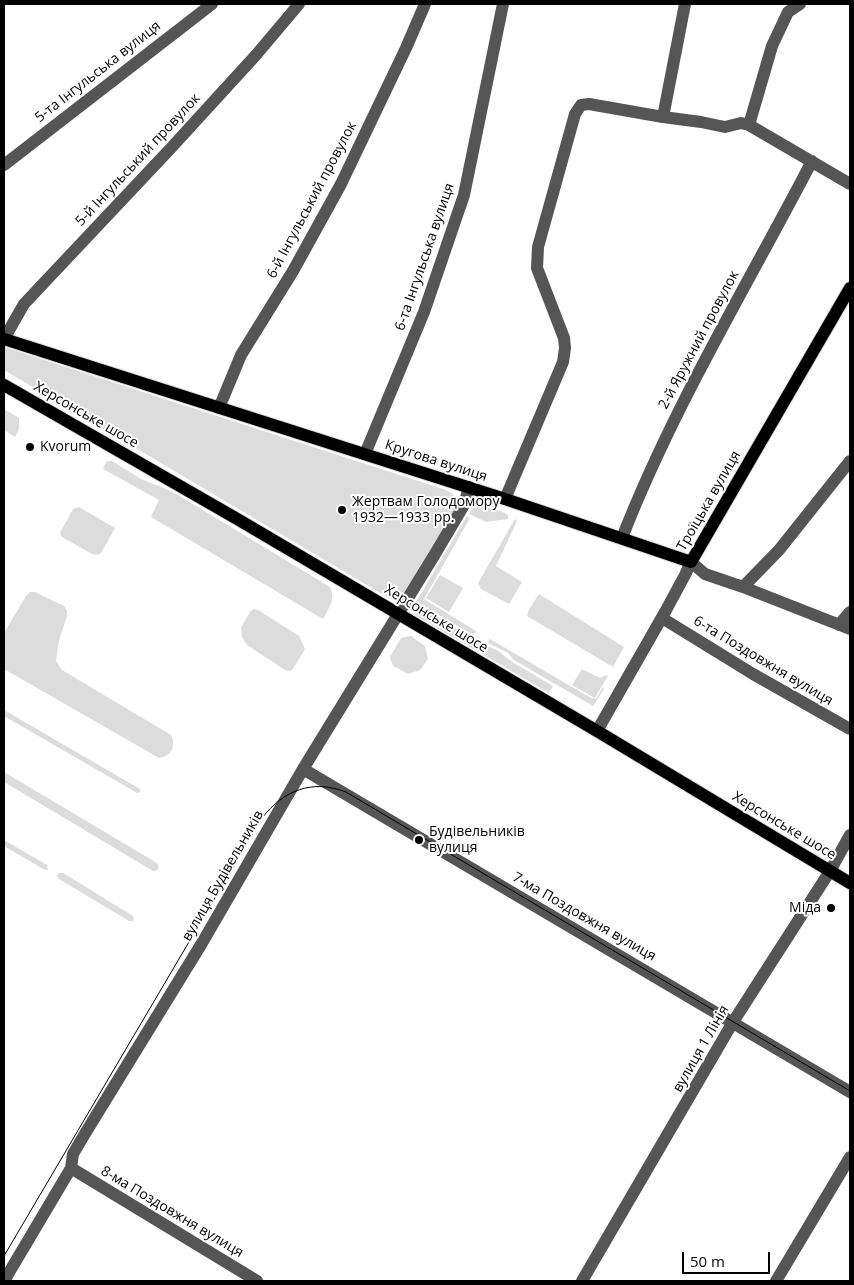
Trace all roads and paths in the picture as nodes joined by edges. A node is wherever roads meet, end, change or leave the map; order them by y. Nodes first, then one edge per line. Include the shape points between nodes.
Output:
1 (212, 4) edge
2 (299, 4) edge
3 (425, 4) edge
4 (503, 4) edge
5 (685, 4) edge
6 (800, 4) edge
7 (663, 117) junction
8 (749, 125) junction
9 (812, 161) junction
10 (4, 165) edge
11 (850, 184) edge
12 (850, 288) edge
13 (4, 339) edge
14 (4, 385) edge
15 (219, 408) junction
16 (365, 454) junction
17 (850, 461) edge
18 (469, 487) junction
19 (505, 499) junction
20 (622, 538) junction
21 (690, 562) junction
22 (743, 587) junction
23 (850, 612) edge
24 (398, 614) junction
25 (662, 618) junction
26 (844, 627) edge
27 (850, 729) edge
28 (597, 731) junction
29 (303, 769) junction
30 (850, 835) edge
31 (830, 871) junction
32 (850, 884) edge
33 (733, 1022) junction
34 (850, 1092) edge
35 (850, 1157) edge
36 (71, 1168) junction
37 (4, 1281) edge
38 (257, 1281) edge
39 (582, 1281) edge
40 (776, 1281) edge

1 - 10 street, 5-та Інгульська вулиця
2 - 13 street, 5-й Інгульський провулок via 171,148 24,304
3 - 15 street, 6-й Інгульський провулок via 341,184 241,355
4 - 16 street, 6-та Інгульська вулиця via 464,195 424,312
5 - 7 street
6 - 8 street via 788,12 772,46
7 - 8 street via 725,127 741,123
7 - 19 street via 589,104 581,105 575,114 536,256 537,268 564,338 563,362
8 - 9 street
9 - 11 street
9 - 20 street, 2-й Яружний провулок via 661,445
12 - 21 main road, Троїцька вулиця
13 - 15 main road, Кругова вулиця
14 - 24 main road, Херсонське шосе
15 - 16 main road, Кругова вулиця
16 - 18 main road, Кругова вулиця
17 - 22 street via 779,550
18 - 19 main road, Кругова вулиця
18 - 24 street, вулиця Будівельників via 464,505
19 - 20 main road, Кругова вулиця
20 - 21 main road, Кругова вулиця
21 - 22 street, Кругова вулиця via 705,574
21 - 25 street, Троїцька вулиця
22 - 26 street, Кругова вулиця
23 - 26 street
24 - 28 main road, Херсонське шосе
24 - 29 street, вулиця Будівельників
25 - 27 street, 6-та Поздовжня вулиця
25 - 28 street, Троїцька вулиця
28 - 31 main road, Херсонське шосе
29 - 33 street, 7-ма Поздовжня вулиця
29 - 36 street, вулиця Будівельників via 202,943 73,1154
30 - 31 street, вулиця 1 Лінія
31 - 32 main road, Херсонське шосе
31 - 33 street, вулиця 1 Лінія
33 - 34 street, 7-ма Поздовжня вулиця
33 - 39 street, вулиця 1 Лінія
35 - 40 street
36 - 37 street, вулиця Будівельників
36 - 38 street, 8-ма Поздовжня вулиця

